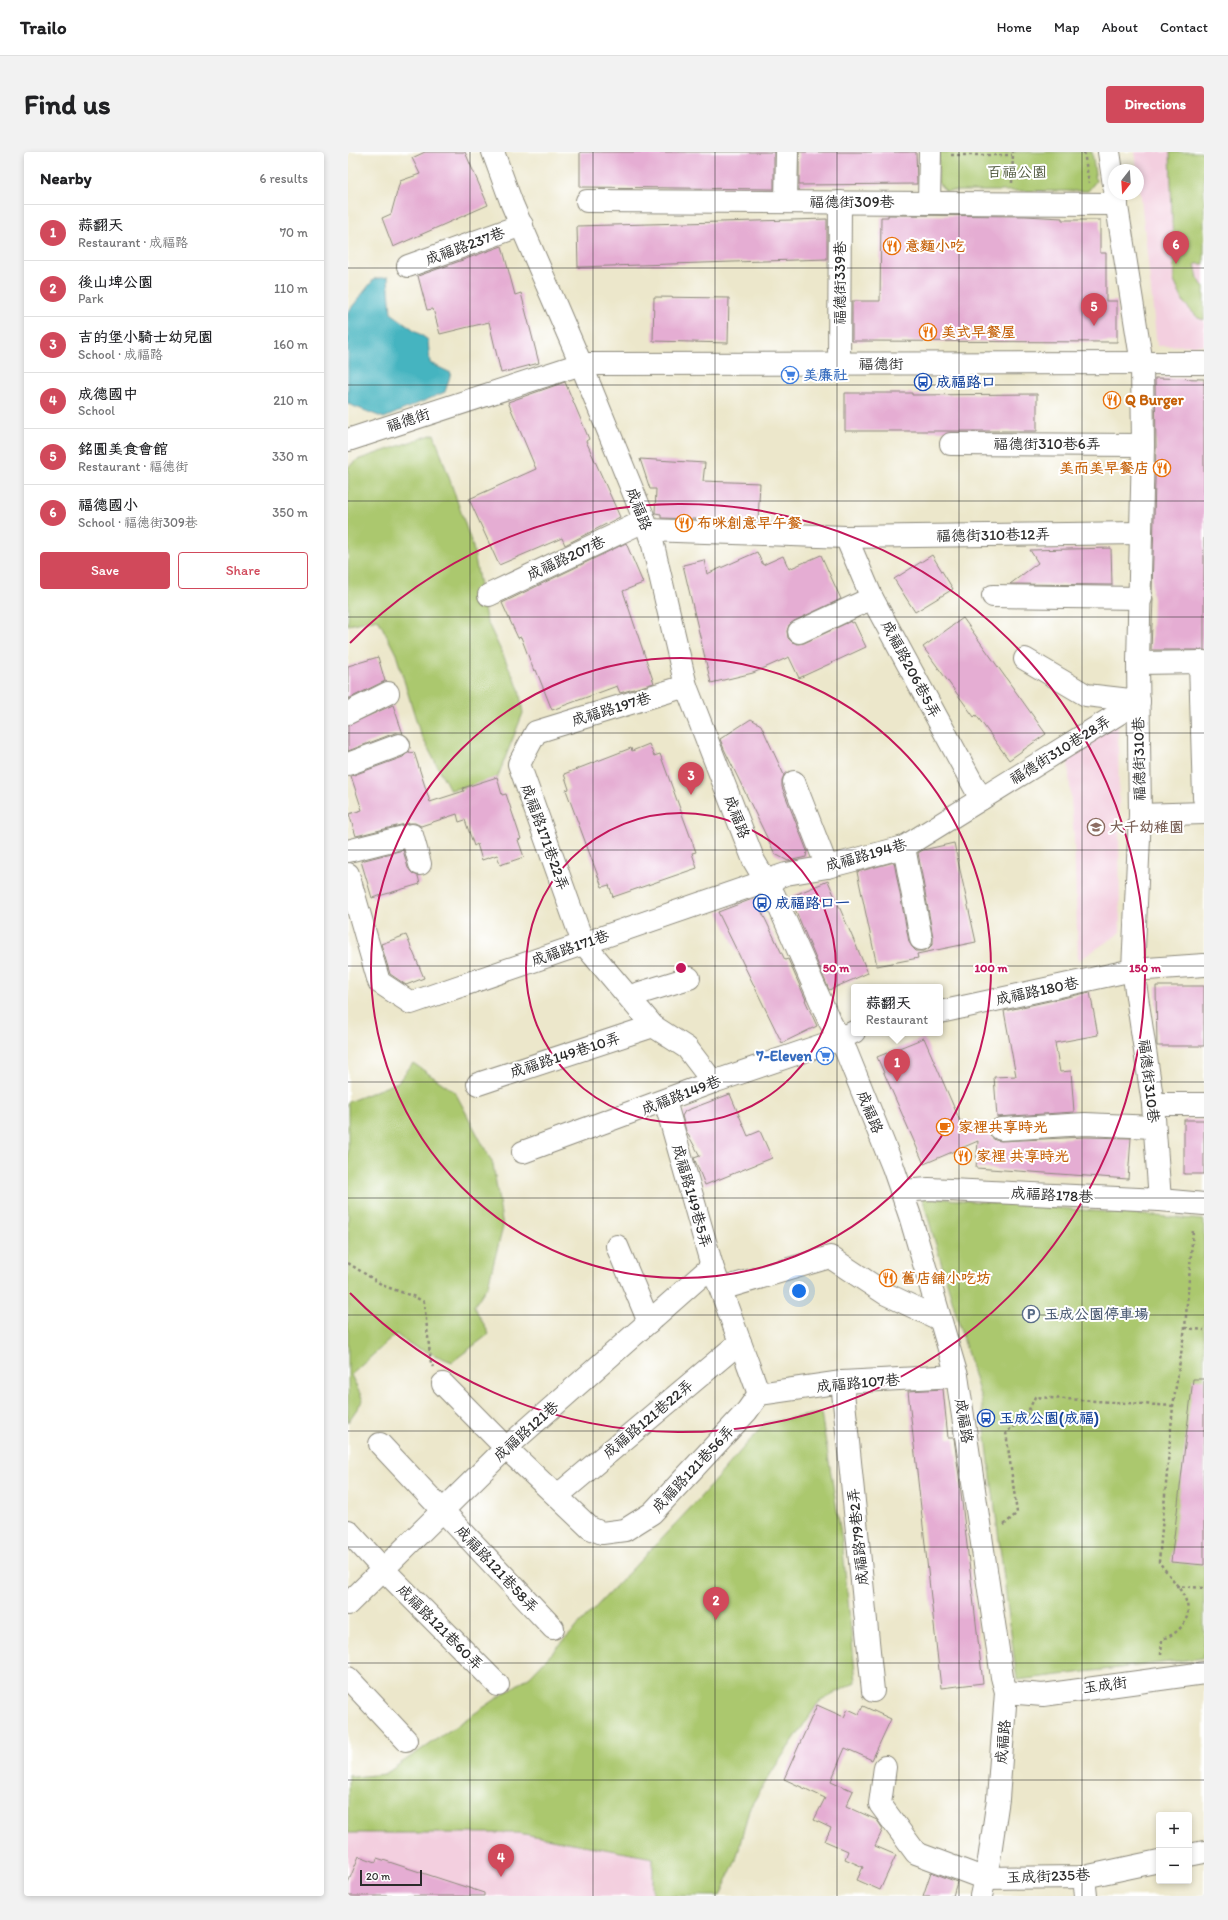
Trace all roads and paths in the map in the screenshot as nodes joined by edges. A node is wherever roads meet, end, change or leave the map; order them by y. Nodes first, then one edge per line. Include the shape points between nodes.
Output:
1 (493, 152) edge
2 (787, 152) edge
3 (1084, 152) edge
4 (1109, 152) edge
5 (937, 154) edge
6 (967, 154) edge
7 (1013, 154) edge
8 (1111, 164) edge
9 (1081, 184) dead end
10 (1012, 189) junction
11 (1108, 194) edge
12 (1116, 200) edge
13 (587, 201) dead end
14 (786, 202) junction
15 (840, 202) junction
16 (929, 202) junction
17 (522, 225) junction
18 (408, 266) dead end
19 (1204, 363) edge
20 (581, 364) junction
21 (839, 364) junction
22 (1142, 364) junction
23 (348, 440) edge
24 (951, 444) dead end
25 (1143, 445) junction
26 (646, 525) junction
27 (1141, 533) junction
28 (846, 537) junction
29 (489, 595) dead end
30 (993, 596) dead end
31 (872, 598) junction
32 (1141, 598) junction
33 (799, 632) dead end
34 (1025, 659) dead end
35 (1202, 662) edge
36 (1138, 663) junction
37 (686, 686) junction
38 (388, 693) dead end
39 (1138, 701) junction
40 (348, 713) edge
41 (536, 732) joint
42 (399, 745) dead end
43 (348, 764) edge
44 (794, 782) dead end
45 (1204, 798) edge
46 (981, 799) junction
47 (1204, 814) edge
48 (1140, 815) junction
49 (904, 847) junction
50 (348, 851) edge
51 (420, 864) dead end
52 (827, 867) junction
53 (348, 874) edge
54 (765, 880) junction
55 (921, 939) dead end
56 (583, 943) junction
57 (1204, 965) edge
58 (1133, 970) junction
59 (689, 978) dead end
60 (630, 996) junction
61 (943, 1011) edge
62 (653, 1026) junction
63 (847, 1036) edge
64 (713, 1082) junction
65 (478, 1084) dead end
66 (665, 1101) junction
67 (1153, 1104) junction
68 (1204, 1104) edge
69 (1154, 1127) junction
70 (1000, 1129) dead end
71 (523, 1152) dead end
72 (901, 1191) junction
73 (1160, 1200) junction
74 (1204, 1204) edge
75 (1193, 1230) dead end
76 (617, 1246) dead end
77 (348, 1263) edge
78 (712, 1266) junction
79 (721, 1289) junction
80 (939, 1319) junction
81 (649, 1322) junction
82 (1185, 1328) junction
83 (1204, 1330) edge
84 (740, 1342) junction
85 (957, 1376) junction
86 (842, 1382) junction
87 (443, 1384) joint
88 (759, 1394) junction
89 (1173, 1406) junction
90 (380, 1444) dead end
91 (506, 1448) junction
92 (557, 1496) junction
93 (442, 1510) junction
94 (1004, 1525) dead end
95 (348, 1531) edge
96 (383, 1569) junction
97 (1176, 1586) junction
98 (1204, 1588) edge
99 (348, 1604) edge
100 (553, 1628) dead end
101 (1161, 1655) dead end
102 (1204, 1673) edge
103 (348, 1678) edge
104 (498, 1685) dead end
105 (873, 1691) dead end
106 (1006, 1692) junction
107 (406, 1740) dead end
108 (885, 1767) dead end
109 (1204, 1852) edge
110 (1192, 1854) edge
111 (1156, 1862) edge
112 (1085, 1886) edge
113 (982, 1887) edge

1 - 17 street, 成福路
2 - 14 street
3 - 9 path via 1089,184
4 - 8 street
5 - 6 path
5 - 16 street
6 - 7 path
7 - 10 path
10 - 11 street, 福德街309巷
10 - 16 street, 福德街309巷
12 - 22 street
13 - 14 street, 福德街309巷
14 - 15 street, 福德街309巷
15 - 16 street, 福德街309巷
15 - 21 street, 福德街339巷
17 - 18 street, 成福路237巷
17 - 20 street, 成福路
19 - 22 street, 福德街
20 - 21 street, 福德街
20 - 23 street, 福德街
20 - 26 street, 成福路
21 - 22 street, 福德街
22 - 25 street, 福德街310巷
24 - 25 street, 福德街310巷6弄
25 - 27 street, 福德街310巷
26 - 28 street, 福德街310巷12弄
26 - 29 street, 成福路207巷
26 - 37 street, 成福路
27 - 28 street, 福德街310巷12弄
27 - 32 street, 福德街310巷
28 - 31 street, 成福路206巷5弄
30 - 32 street
31 - 33 street
31 - 46 street, 成福路206巷5弄
32 - 36 street, 福德街310巷
34 - 39 street via 1086,695
35 - 36 street
35 - 45 street
36 - 39 street, 福德街310巷
37 - 41 street, 成福路197巷
37 - 54 street, 成福路 via 754,861
38 - 40 street
39 - 46 street, 福德街310巷28弄
39 - 48 street, 福德街310巷
41 - 56 street, 成福路171巷22弄 via 519,764
42 - 43 street
44 - 52 street
46 - 49 street, 成福路194巷
47 - 48 street
48 - 58 street, 福德街310巷
49 - 52 street, 成福路194巷
49 - 55 street
50 - 51 street via 412,835
52 - 54 street, 成福路194巷
53 - 56 street, 成福路171巷 via 379,982 411,1003
54 - 56 street, 成福路171巷
54 - 63 street, 成福路 via 829,1020
56 - 60 street
57 - 58 street, 成福路180巷
58 - 61 street, 成福路180巷
58 - 67 street, 福德街310巷
59 - 60 street
60 - 62 street
62 - 64 street via 687,1048
62 - 65 street, 成福路149巷10弄
63 - 64 street, 成福路149巷
63 - 72 street, 成福路
64 - 66 street, 成福路149巷
66 - 71 street, 成福路149巷
66 - 78 street, 成福路149巷5弄
67 - 68 street
67 - 69 street, 福德街310巷
69 - 70 street via 1085,1124
69 - 73 street, 福德街310巷
72 - 73 street, 成福路178巷 via 929,1189
72 - 80 street, 成福路
73 - 74 street, 成福路178巷
75 - 82 path
76 - 81 street
77 - 87 path via 384,1286 424,1302 431,1363
78 - 79 street, 成福路149巷5弄
78 - 81 street, 成福路121巷
79 - 80 street via 830,1257 886,1294
79 - 84 street
80 - 85 street, 成福路
81 - 91 street, 成福路121巷
82 - 83 path
82 - 89 path
84 - 88 street
84 - 92 street, 成福路121巷22弄
85 - 86 street, 成福路107巷
85 - 106 street, 成福路
86 - 88 street, 成福路107巷
86 - 105 street, 成福路79巷2弄
87 - 91 street, 成福路121巷56弄
88 - 92 street, 成福路121巷56弄 via 747,1411 652,1513 625,1530 602,1533 590,1528
89 - 94 path via 1035,1397 1024,1420 1006,1432 1017,1512
89 - 97 path via 1159,1562
90 - 93 street, 成福路121巷58弄
91 - 92 street, 成福路121巷56弄
91 - 93 street, 成福路121巷
93 - 96 street, 成福路121巷
93 - 100 street, 成福路121巷58弄
95 - 96 street, 成福路121巷60弄
96 - 99 street, 成福路121巷
96 - 104 street, 成福路121巷60弄
97 - 98 path
97 - 101 path via 1186,1600 1187,1616 1178,1631 1162,1638
102 - 106 street, 玉成街 via 1043,1695
103 - 107 street
106 - 113 street, 成福路 via 998,1799 989,1860
108 - 113 street via 880,1804 916,1853
109 - 110 street
111 - 112 street, 玉成街235巷
112 - 113 street, 玉成街235巷

